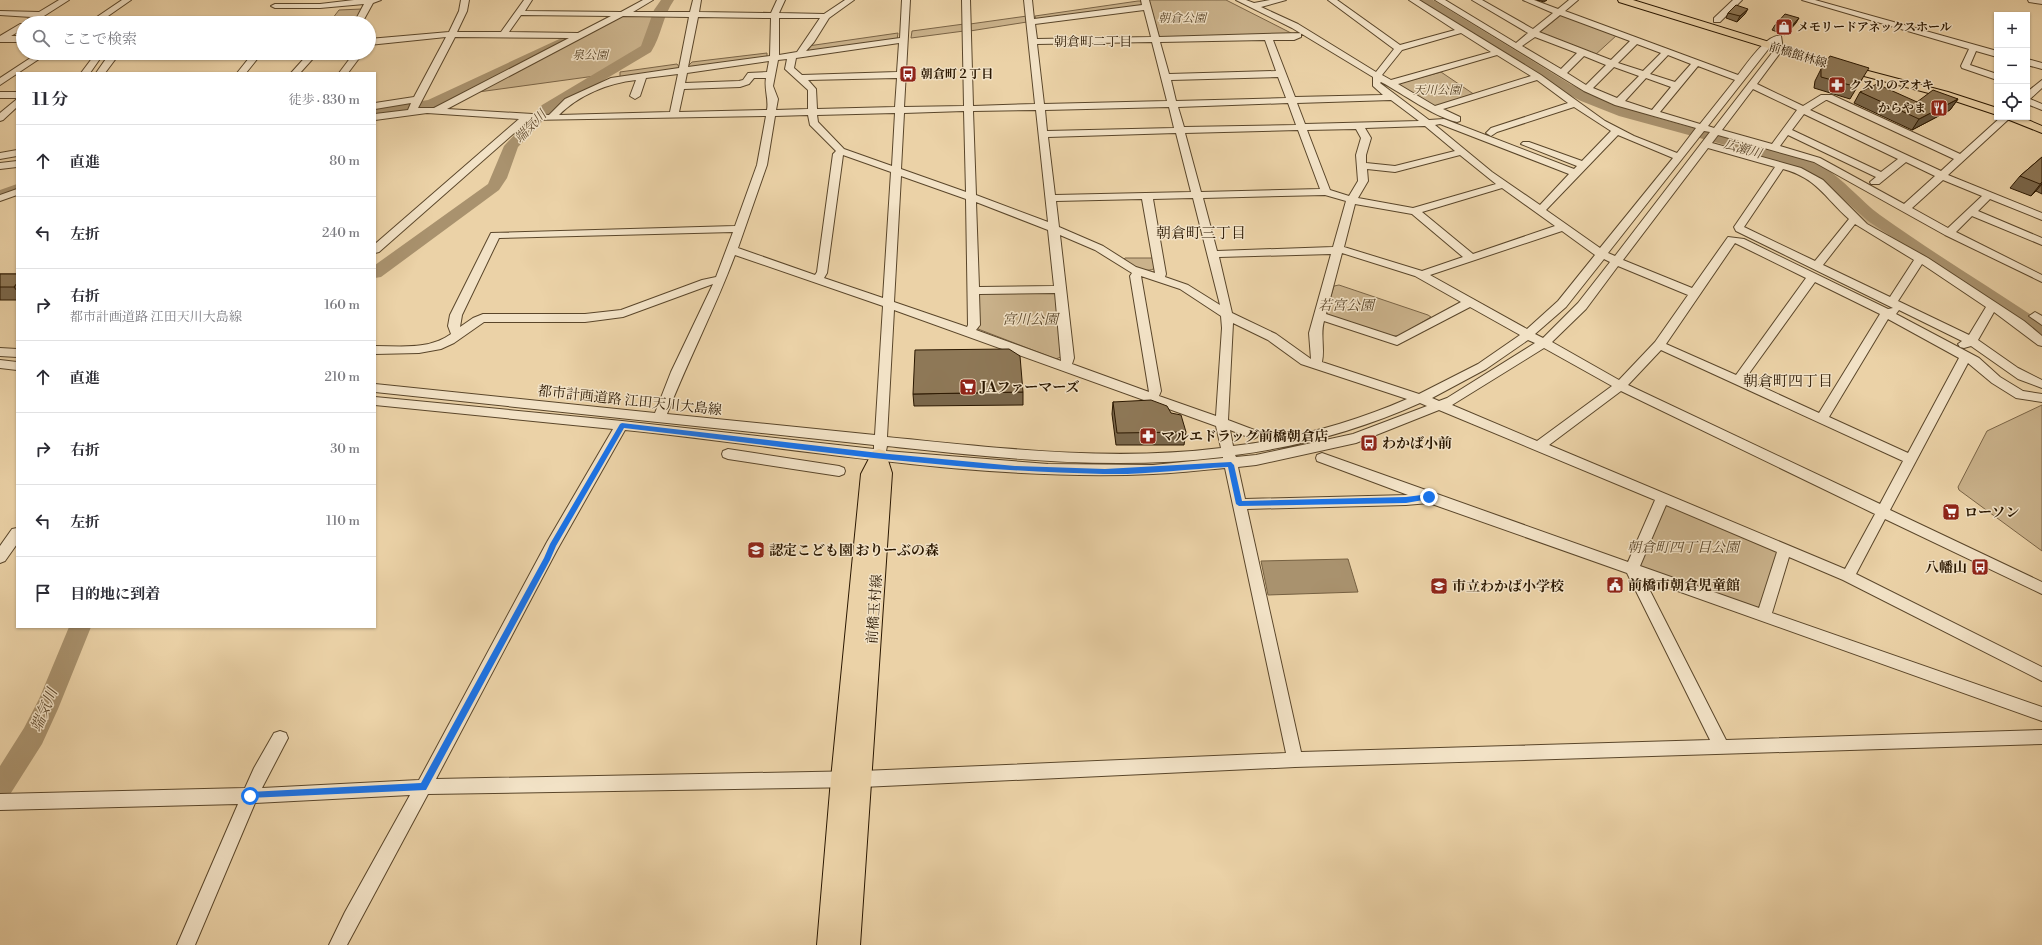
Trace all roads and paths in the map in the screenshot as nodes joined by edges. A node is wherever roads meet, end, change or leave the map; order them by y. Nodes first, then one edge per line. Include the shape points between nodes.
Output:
1 (65, 0) edge
2 (127, 0) edge
3 (372, 0) edge
4 (466, 0) edge
5 (528, 0) edge
6 (649, 0) edge
7 (697, 0) edge
8 (781, 0) edge
9 (850, 0) edge
10 (906, 0) edge
11 (966, 0) edge
12 (1028, 0) edge
13 (1240, 0) edge
14 (1282, 0) edge
15 (1332, 0) edge
16 (1413, 0) edge
17 (1439, 0) edge
18 (1476, 0) edge
19 (1527, 0) edge
20 (1574, 0) edge
21 (1623, 0) edge
22 (1653, 0) edge
23 (1738, 0) edge
24 (1806, 0) edge
25 (1840, 0) edge
26 (2032, 0) edge
27 (337, 2) edge
28 (2042, 2) edge
29 (278, 3) edge
30 (1146, 3) edge
31 (1253, 6) junction
32 (1834, 8) junction
33 (1560, 12) junction
34 (0, 13) edge
35 (519, 13) junction
36 (621, 14) junction
37 (42, 15) joint
38 (693, 15) junction
39 (103, 16) edge
40 (266, 16) edge
41 (362, 16) edge
42 (775, 16) junction
43 (826, 16) junction
44 (1717, 20) junction
45 (1030, 22) junction
46 (16, 30) edge
47 (1464, 30) junction
48 (1534, 33) junction
49 (452, 34) junction
50 (504, 34) junction
51 (1298, 35) dead end
52 (578, 36) junction
53 (1268, 38) junction
54 (0, 39) edge
55 (16, 39) edge
56 (1156, 39) junction
57 (905, 40) junction
58 (1636, 40) junction
59 (376, 41) edge
60 (1034, 42) junction
61 (1779, 44) junction
62 (1767, 45) junction
63 (1516, 46) junction
64 (1974, 47) junction
65 (1399, 48) junction
66 (799, 51) junction
67 (1499, 52) junction
68 (1666, 52) junction
69 (1582, 53) junction
70 (1994, 53) edge
71 (774, 54) junction
72 (33, 60) edge
73 (95, 60) edge
74 (110, 60) edge
75 (252, 60) edge
76 (307, 60) edge
77 (353, 60) edge
78 (1696, 63) junction
79 (2030, 63) edge
80 (1612, 64) junction
81 (684, 66) junction
82 (2042, 66) edge
83 (628, 69) dead end
84 (86, 72) edge
85 (101, 72) edge
86 (242, 72) edge
87 (296, 72) edge
88 (344, 72) edge
89 (1559, 73) junction
90 (1281, 74) junction
91 (770, 75) junction
92 (901, 75) junction
93 (1378, 75) junction
94 (1644, 75) junction
95 (642, 76) junction
96 (1994, 76) edge
97 (1164, 77) junction
98 (1538, 77) junction
99 (801, 78) junction
100 (1740, 79) junction
101 (0, 82) edge
102 (1391, 83) junction
103 (2042, 83) edge
104 (1751, 85) junction
105 (680, 86) junction
106 (1677, 86) junction
107 (1587, 89) junction
108 (2030, 91) edge
109 (0, 95) edge
110 (16, 95) edge
111 (635, 96) dead end
112 (1392, 97) junction
113 (1291, 101) junction
114 (2030, 102) edge
115 (16, 103) edge
116 (1618, 103) junction
117 (1172, 104) junction
118 (1575, 104) junction
119 (1994, 105) edge
120 (376, 106) edge
121 (414, 106) junction
122 (1040, 106) junction
123 (2042, 107) edge
124 (968, 108) junction
125 (1434, 109) junction
126 (1803, 109) junction
127 (437, 110) junction
128 (899, 110) junction
129 (813, 111) junction
130 (1994, 111) edge
131 (772, 112) junction
132 (1654, 114) junction
133 (674, 115) junction
134 (376, 117) edge
135 (530, 117) junction
136 (547, 117) junction
137 (0, 118) edge
138 (2030, 118) edge
139 (2003, 120) edge
140 (2018, 120) edge
141 (1428, 123) junction
142 (2042, 123) edge
143 (1359, 125) junction
144 (1301, 127) junction
145 (1617, 130) junction
146 (2042, 130) edge
147 (1179, 131) junction
148 (1699, 131) junction
149 (1787, 131) junction
150 (1490, 133) junction
151 (1044, 134) junction
152 (1711, 137) junction
153 (1738, 145) junction
154 (1774, 147) junction
155 (841, 151) junction
156 (1462, 152) junction
157 (16, 153) edge
158 (0, 156) edge
159 (1679, 157) junction
160 (1905, 158) junction
161 (1960, 158) junction
162 (16, 164) edge
163 (1781, 164) junction
164 (1361, 165) junction
165 (1584, 165) junction
166 (2, 168) edge
167 (897, 170) junction
168 (1577, 174) junction
169 (1882, 176) junction
170 (1943, 176) junction
171 (1503, 184) junction
172 (1868, 188) junction
173 (16, 192) edge
174 (1326, 192) junction
175 (1196, 195) junction
176 (1988, 195) junction
177 (1147, 196) junction
178 (0, 198) edge
179 (971, 198) junction
180 (1050, 198) junction
181 (1352, 200) junction
182 (1905, 209) junction
183 (1415, 211) junction
184 (1540, 211) junction
185 (1971, 212) junction
186 (2042, 217) edge
187 (1856, 221) junction
188 (1563, 227) junction
189 (740, 229) junction
190 (1054, 229) junction
191 (1949, 233) junction
192 (2042, 242) edge
193 (376, 249) edge
194 (732, 250) junction
195 (1338, 250) junction
196 (1213, 254) junction
197 (1602, 254) junction
198 (1471, 258) junction
199 (1924, 260) junction
200 (1616, 261) junction
201 (1817, 265) junction
202 (1138, 272) junction
203 (1424, 276) junction
204 (1813, 277) junction
205 (817, 279) junction
206 (1159, 279) junction
207 (2042, 279) edge
208 (720, 280) junction
209 (1060, 289) junction
210 (974, 291) junction
211 (1694, 293) junction
212 (1470, 302) junction
213 (888, 304) junction
214 (1889, 308) junction
215 (1993, 308) junction
216 (1227, 315) junction
217 (1320, 316) junction
218 (969, 332) junction
219 (458, 333) junction
220 (1528, 335) junction
221 (1972, 341) junction
222 (2042, 342) edge
223 (1543, 344) junction
224 (1659, 345) junction
225 (376, 350) edge
226 (0, 352) edge
227 (16, 353) edge
228 (1966, 356) junction
229 (0, 364) edge
230 (1315, 364) junction
231 (16, 366) edge
232 (1065, 366) junction
233 (1738, 380) junction
234 (2042, 384) edge
235 (1620, 386) junction
236 (376, 388) edge
237 (1153, 397) junction
238 (2042, 398) edge
239 (1418, 400) junction
240 (376, 401) edge
241 (1441, 406) junction
242 (659, 418) junction
243 (1822, 419) junction
244 (1222, 423) junction
245 (622, 425) junction
246 (1253, 434) dead end
247 (775, 443) junction
248 (1539, 446) junction
249 (880, 448) junction
250 (1227, 452) junction
251 (728, 454) dead end
252 (1322, 458) dead end
253 (1910, 459) junction
254 (768, 460) junction
255 (1231, 465) junction
256 (839, 471) dead end
257 (1429, 497) junction
258 (1662, 499) junction
259 (1239, 504) junction
260 (1883, 512) junction
261 (16, 534) edge
262 (1784, 550) junction
263 (0, 557) edge
264 (1632, 569) junction
265 (1848, 576) junction
266 (2042, 588) edge
267 (1764, 616) junction
268 (2042, 674) edge
269 (2042, 714) edge
270 (2042, 737) edge
271 (280, 738) dead end
272 (1722, 747) junction
273 (1295, 760) junction
274 (862, 779) junction
275 (841, 780) junction
276 (423, 787) junction
277 (250, 796) junction
278 (0, 802) edge
279 (186, 945) edge
280 (338, 945) edge
281 (828, 945) edge
282 (849, 945) edge

1 - 37 street
2 - 39 street
3 - 27 street
3 - 41 street
4 - 49 street
5 - 35 street
6 - 36 street
7 - 38 street
8 - 42 street
9 - 43 street
10 - 57 street
11 - 124 street
12 - 45 street
13 - 31 street
14 - 31 street
15 - 65 street
16 - 47 street
17 - 63 street
18 - 48 street
19 - 33 street
20 - 33 street
21 - 62 main road, 前橋館林線
22 - 44 main road, 前橋館林線
23 - 44 street
24 - 32 street
25 - 32 street
26 - 28 street
27 - 29 street via 320,6
29 - 40 street
30 - 45 street
30 - 56 street
31 - 93 street via 1295,26
32 - 64 street
33 - 48 street
33 - 58 street
34 - 37 street
35 - 36 street
35 - 50 street
36 - 38 street
36 - 52 street
38 - 42 street
38 - 81 street
42 - 43 street
42 - 71 street
43 - 66 street via 811,40
44 - 61 main road, 前橋館林線
45 - 60 street
46 - 54 street
47 - 65 street
47 - 67 street
48 - 63 street
48 - 69 street
49 - 50 street
49 - 59 street
49 - 121 street
50 - 52 street
51 - 53 street
52 - 127 street
53 - 56 street
53 - 90 street
54 - 55 street
56 - 60 street
56 - 97 street
57 - 66 street
57 - 92 street
58 - 68 street
58 - 80 street
60 - 122 street
61 - 62 main road, 前橋館林線
61 - 104 street
61 - 119 main road, 前橋館林線 via 1947,88
61 - 130 main road, 前橋館林線 via 1830,64 1944,94
62 - 100 street
63 - 89 street
64 - 70 street
64 - 96 street via 1965,66
65 - 93 street
66 - 71 street
66 - 71 street
66 - 99 street via 788,67
67 - 98 street
67 - 102 street
68 - 78 street
68 - 94 street
69 - 80 street
69 - 89 street
71 - 81 street
71 - 91 street
72 - 101 street
73 - 84 street
74 - 85 street
75 - 86 street
76 - 87 street
77 - 88 street
78 - 100 street
78 - 106 street
79 - 82 street
80 - 94 street
80 - 107 street
81 - 83 street
81 - 95 street
81 - 105 street
89 - 107 street
90 - 97 street
90 - 113 street
91 - 105 street via 751,75 746,82 740,84
91 - 131 street
92 - 99 street
92 - 128 street
93 - 102 street
93 - 112 street via 1377,86
94 - 106 street
94 - 116 street
95 - 111 street
95 - 136 street via 610,81 568,101
97 - 117 street
98 - 118 street
98 - 125 street
99 - 129 street via 812,89
100 - 148 street
102 - 125 street
103 - 108 street
104 - 126 street
104 - 152 street
105 - 133 street
106 - 132 street
107 - 116 street
109 - 110 street
112 - 113 street
112 - 141 street
113 - 117 street
113 - 144 street
114 - 123 street
115 - 137 street
116 - 132 street
117 - 122 street
117 - 147 street
118 - 145 street
118 - 150 street
120 - 121 street
121 - 127 street
121 - 134 street
122 - 124 street
122 - 151 street
124 - 128 street
124 - 179 street
125 - 150 street
126 - 149 street
126 - 160 street
126 - 161 street via 1824,97 1831,97
127 - 135 street
128 - 129 street
128 - 167 street
129 - 131 street
129 - 155 street via 813,123
131 - 133 street
131 - 189 street via 762,165
132 - 148 street
133 - 136 street
135 - 136 street
135 - 193 street
138 - 142 main road
139 - 161 street
140 - 146 main road
141 - 143 street
141 - 156 street
141 - 168 street via 1446,122
143 - 144 street
143 - 164 street via 1366,138
144 - 147 street
144 - 174 street
145 - 159 street
145 - 165 street
147 - 151 street
147 - 175 street
148 - 152 street
148 - 159 street
149 - 154 street
149 - 169 street
150 - 165 street
151 - 180 street
152 - 153 street
152 - 153 street
152 - 200 street
153 - 154 street
153 - 163 street
154 - 172 street via 1817,160
155 - 167 street
155 - 205 street via 838,154 822,273
156 - 164 street via 1395,169
156 - 171 street
157 - 158 street
159 - 197 street
160 - 169 street
160 - 170 street
161 - 170 street
162 - 166 street
163 - 187 street via 1803,172 1819,182
163 - 201 street via 1739,227
164 - 181 street via 1363,182
165 - 168 street
167 - 179 street
167 - 213 street
168 - 184 street
169 - 172 street
170 - 176 street
170 - 182 street
171 - 183 street
171 - 184 street
172 - 182 street
173 - 178 street
174 - 175 street
174 - 181 street
175 - 177 street
175 - 196 street
176 - 185 street
176 - 186 street
177 - 180 street
177 - 206 street via 1161,274
179 - 190 street
179 - 210 street
180 - 190 street
181 - 183 street
181 - 195 street
182 - 191 street
183 - 198 street
184 - 188 street
185 - 191 street
185 - 192 street
187 - 199 street
187 - 201 street via 1851,222
188 - 197 street
188 - 198 street
189 - 194 street
189 - 219 street via 496,235 456,314 454,326
190 - 202 street via 1099,248
190 - 209 street
191 - 207 street
194 - 205 street
194 - 208 street
195 - 196 street
195 - 203 street
195 - 217 street
196 - 216 street
197 - 200 street
197 - 220 street via 1562,304
198 - 203 street via 1426,273
199 - 214 street via 1918,262
199 - 215 street
200 - 211 street
200 - 223 street via 1577,311
201 - 214 street
202 - 206 street
202 - 237 street via 1134,276 1155,391
203 - 212 street
204 - 211 street via 1740,240 1732,239
204 - 214 street
204 - 233 street
205 - 213 street
206 - 216 street via 1184,287
208 - 219 street via 706,282 618,314 585,318 483,318 469,324
208 - 242 street via 677,372
209 - 210 street
209 - 232 street via 1068,358
210 - 218 street via 974,325
211 - 224 street
212 - 217 street via 1397,341
212 - 220 street
213 - 218 street
213 - 249 street
214 - 221 street via 1960,343 1967,344
214 - 228 street
214 - 243 street
215 - 221 street via 1988,310
215 - 222 street via 2020,324
216 - 230 street via 1272,338 1301,359
216 - 244 street
217 - 230 street via 1314,333 1317,356
218 - 232 street
219 - 225 street via 445,343 429,348
220 - 223 street
220 - 239 street via 1464,377
221 - 234 street via 1991,352 2016,374
223 - 235 street
223 - 241 street via 1491,380
224 - 233 street
224 - 235 street
226 - 227 street
228 - 238 street via 2017,394
228 - 253 street
229 - 231 street
230 - 239 street
232 - 237 street
233 - 243 street
235 - 248 street
235 - 260 street
236 - 242 street, 都市計画道路 江田天川大島線
237 - 244 street
239 - 241 street
239 - 250 street via 1366,420 1316,434
240 - 245 street, 都市計画道路 江田天川大島線
241 - 248 street
241 - 255 street via 1348,440
242 - 249 street, 都市計画道路 江田天川大島線
243 - 253 street
244 - 246 street
244 - 250 street
245 - 247 street, 都市計画道路 江田天川大島線
245 - 276 street via 552,546
247 - 249 street, 都市計画道路 江田天川大島線
247 - 254 street
248 - 258 street
249 - 250 street via 1073,458 1190,456
249 - 255 street via 1056,471 1132,471
249 - 274 main road, 前橋玉村線 via 884,473
249 - 275 main road, 前橋玉村線 via 869,474
250 - 255 street
251 - 254 street
252 - 257 street
253 - 260 street
254 - 256 street
255 - 259 street
257 - 259 street via 1406,500
257 - 264 street
258 - 262 street
258 - 264 street
259 - 273 street
260 - 265 street
260 - 266 street
261 - 263 street
262 - 265 street
262 - 267 street
264 - 267 street
264 - 272 street
265 - 268 street
267 - 269 street
270 - 272 street
271 - 277 street
272 - 273 street
273 - 274 street
274 - 275 street
274 - 282 main road, 前橋玉村線
275 - 276 street
275 - 281 main road, 前橋玉村線
276 - 277 street
276 - 280 street
277 - 278 street
277 - 279 street

